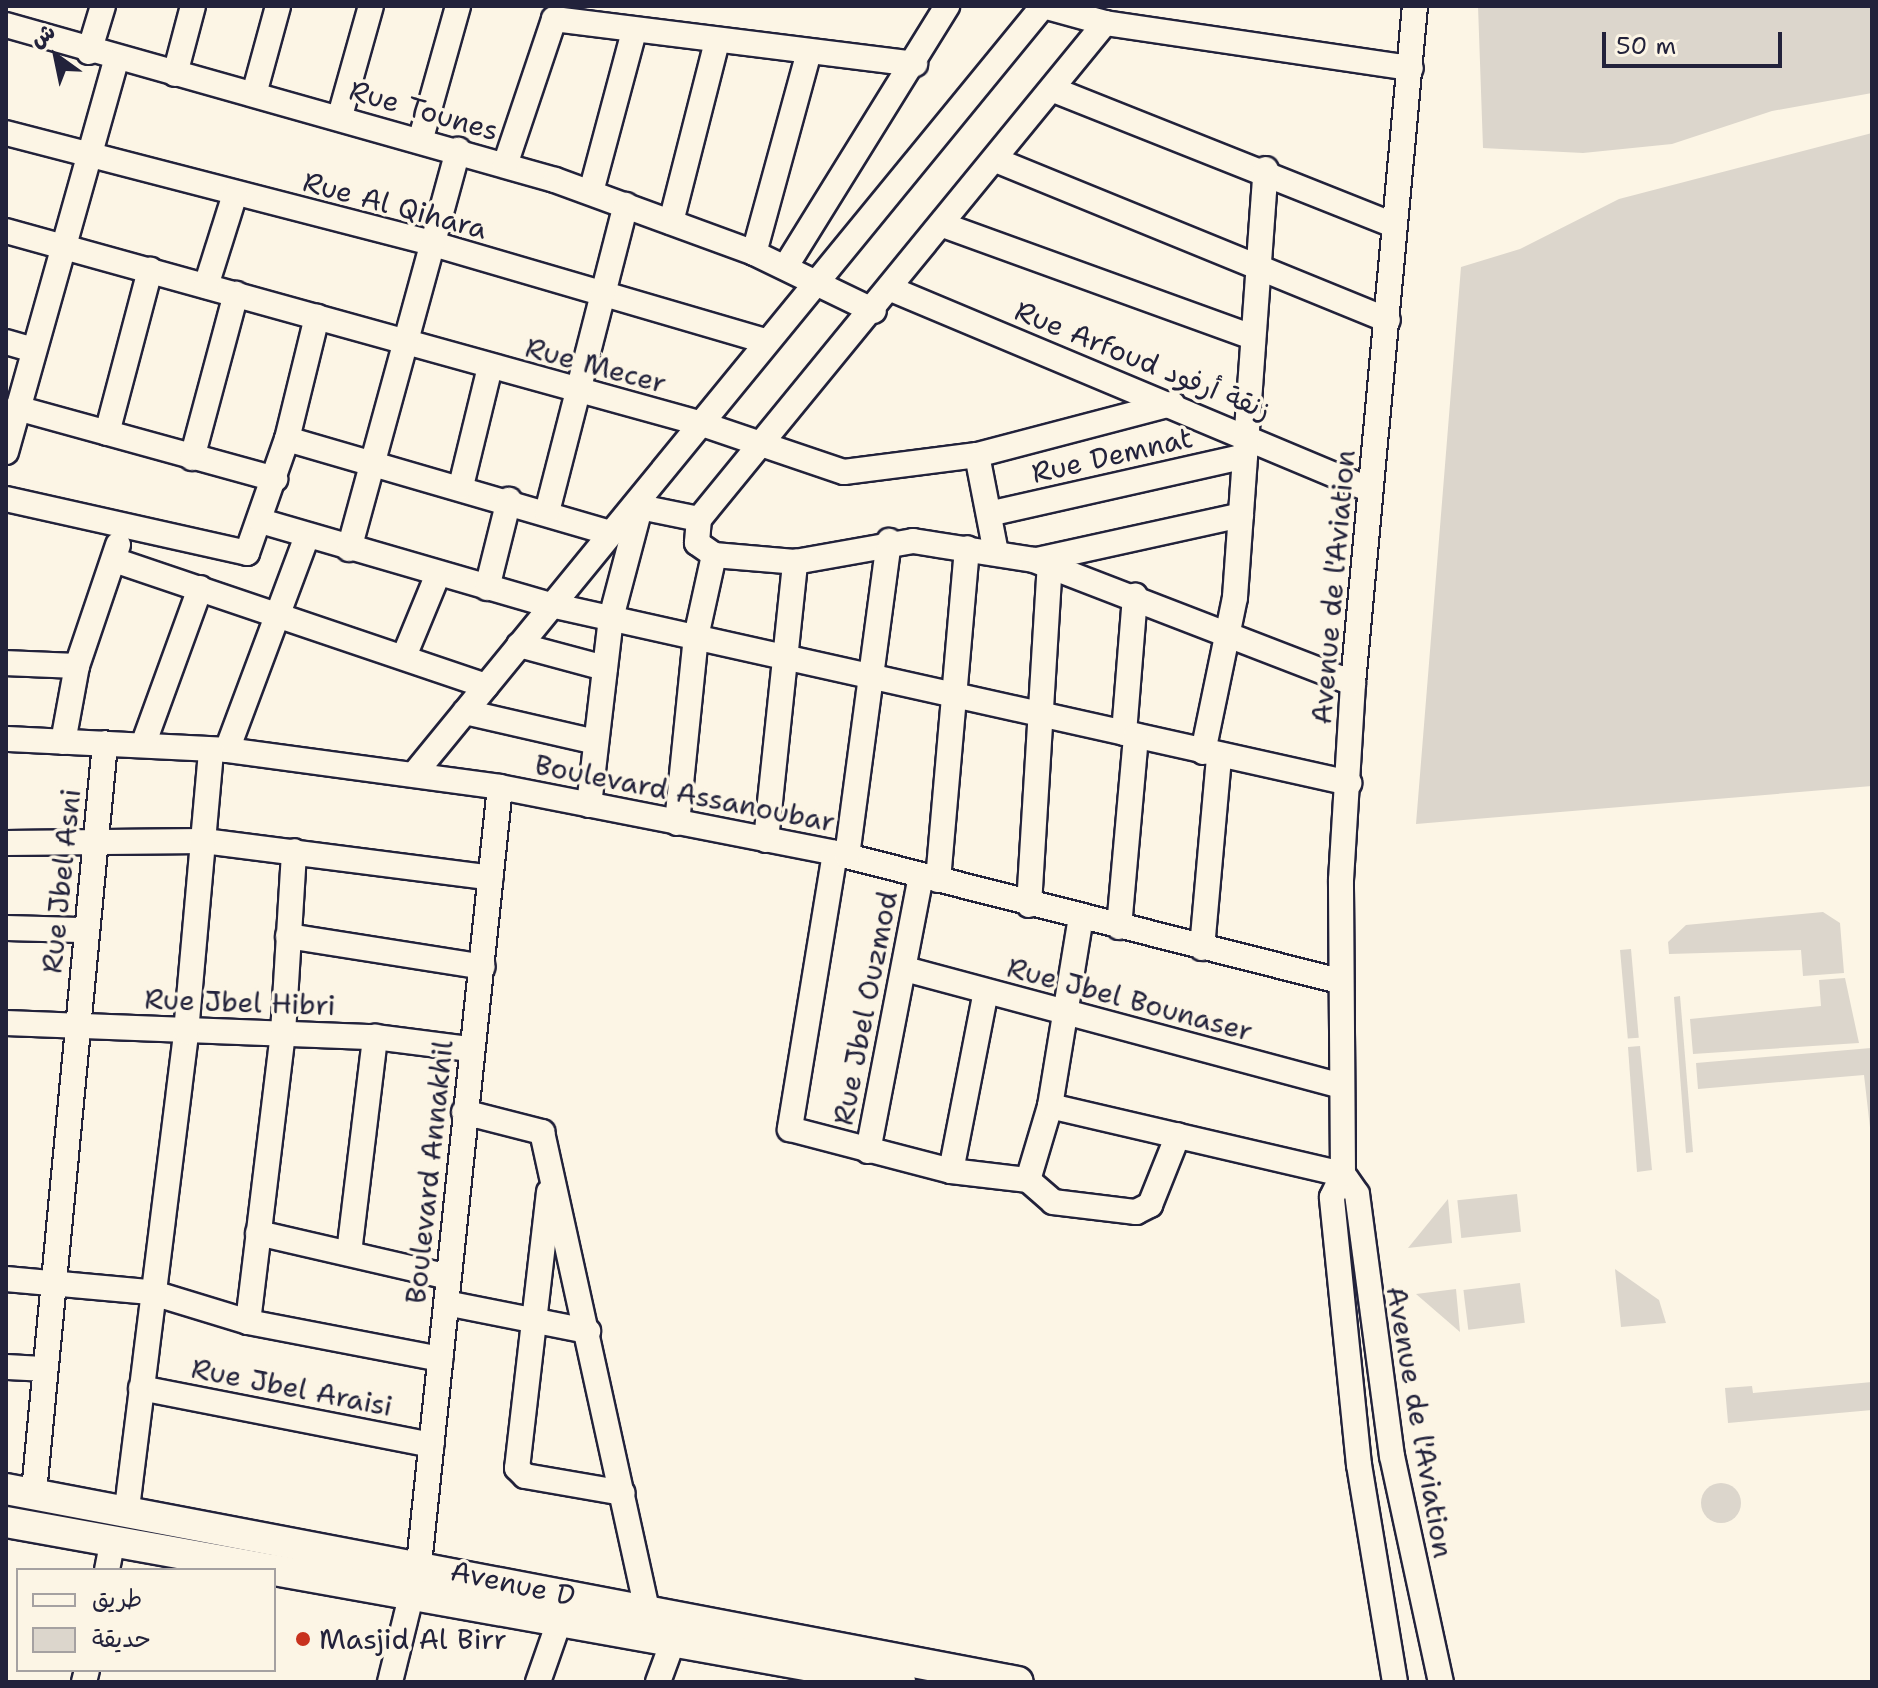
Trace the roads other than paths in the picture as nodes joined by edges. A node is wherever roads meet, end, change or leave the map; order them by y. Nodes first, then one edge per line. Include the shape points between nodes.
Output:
1 (11, 6) edge
2 (103, 6) edge
3 (193, 6) edge
4 (278, 6) edge
5 (371, 6) edge
6 (458, 6) edge
7 (947, 6) edge
8 (1043, 6) edge
9 (1415, 6) edge
10 (1105, 23) junction
11 (6, 24) edge
12 (634, 31) junction
13 (717, 41) junction
14 (89, 52) junction
15 (809, 52) junction
16 (116, 60) junction
17 (915, 64) junction
18 (1411, 68) junction
19 (175, 74) junction
20 (1054, 90) junction
21 (254, 94) junction
22 (340, 116) junction
23 (6, 133) edge
24 (421, 138) junction
25 (458, 150) junction
26 (85, 155) junction
27 (998, 161) junction
28 (505, 165) junction
29 (1266, 169) junction
30 (591, 192) junction
31 (235, 194) junction
32 (626, 205) junction
33 (671, 222) junction
34 (943, 225) junction
35 (1395, 226) junction
36 (6, 231) edge
37 (430, 243) junction
38 (61, 245) junction
39 (754, 253) junction
40 (1256, 261) junction
41 (786, 266) junction
42 (150, 270) junction
43 (814, 282) junction
44 (206, 286) junction
45 (891, 289) junction
46 (601, 292) junction
47 (236, 294) junction
48 (874, 311) junction
49 (317, 317) junction
50 (1388, 320) junction
51 (1250, 336) junction
52 (404, 341) junction
53 (766, 341) junction
54 (6, 342) edge
55 (34, 350) junction
56 (490, 367) junction
57 (577, 391) junction
58 (1172, 404) junction
59 (17, 408) junction
60 (699, 423) junction
61 (107, 433) junction
62 (287, 439) junction
63 (1244, 444) junction
64 (764, 446) junction
65 (6, 452) edge
66 (977, 455) junction
67 (192, 458) junction
68 (370, 462) junction
69 (275, 479) junction
70 (461, 486) junction
71 (1370, 490) junction
72 (642, 498) junction
73 (6, 499) edge
74 (509, 500) junction
75 (547, 512) junction
76 (993, 513) junction
77 (1241, 515) junction
78 (699, 519) junction
79 (261, 521) junction
80 (122, 526) junction
81 (608, 532) junction
82 (307, 536) junction
83 (889, 541) junction
84 (967, 548) junction
85 (349, 549) junction
86 (996, 553) junction
87 (714, 555) junction
88 (114, 560) junction
89 (795, 562) junction
90 (1042, 562) junction
91 (438, 574) junction
92 (200, 588) junction
93 (487, 588) junction
94 (1135, 595) junction
95 (551, 605) junction
96 (282, 611) junction
97 (611, 618) junction
98 (1224, 628) junction
99 (696, 637) junction
100 (519, 645) junction
101 (405, 654) junction
102 (785, 656) junction
103 (6, 663) edge
104 (77, 666) junction
105 (605, 668) junction
106 (870, 677) junction
107 (1353, 683) junction
108 (486, 686) junction
109 (959, 696) junction
110 (465, 712) junction
111 (1043, 715) junction
112 (1130, 735) junction
113 (6, 739) edge
114 (63, 742) junction
115 (596, 742) junction
116 (105, 743) junction
117 (143, 745) junction
118 (219, 750) junction
119 (1211, 754) junction
120 (415, 773) junction
121 (1349, 783) junction
122 (500, 787) junction
123 (589, 805) junction
124 (677, 823) junction
125 (766, 840) junction
126 (204, 841) junction
127 (6, 843) edge
128 (95, 845) junction
129 (294, 851) junction
130 (841, 855) junction
131 (491, 878) junction
132 (929, 878) junction
133 (1029, 905) junction
134 (1081, 917) junction
135 (1119, 927) junction
136 (6, 928) edge
137 (85, 930) junction
138 (288, 936) junction
139 (1202, 948) junction
140 (483, 967) junction
141 (905, 969) junction
142 (1339, 981) junction
143 (986, 991) junction
144 (1064, 1015) junction
145 (6, 1023) edge
146 (76, 1024) junction
147 (186, 1032) junction
148 (283, 1033) junction
149 (375, 1037) junction
150 (470, 1049) junction
151 (1341, 1086) junction
152 (1050, 1106) junction
153 (464, 1112) junction
154 (1178, 1135) junction
155 (868, 1151) junction
156 (951, 1171) junction
157 (1343, 1174) junction
158 (551, 1177) junction
159 (1028, 1180) junction
160 (258, 1233) junction
161 (349, 1253) junction
162 (448, 1277) junction
163 (6, 1279) edge
164 (53, 1281) junction
165 (150, 1292) junction
166 (446, 1303) junction
167 (532, 1320) junction
168 (248, 1322) junction
169 (588, 1331) junction
170 (440, 1359) junction
171 (6, 1367) edge
172 (44, 1369) junction
173 (141, 1388) junction
174 (431, 1445) junction
175 (20, 1491) edge
176 (623, 1493) junction
177 (127, 1508) junction
178 (173, 1516) junction
179 (6, 1522) edge
180 (113, 1540) junction
181 (163, 1549) junction
182 (419, 1564) junction
183 (107, 1568) edge
184 (263, 1568) edge
185 (276, 1570) edge
186 (411, 1596) junction
187 (647, 1610) junction
188 (559, 1622) junction
189 (672, 1644) junction
190 (843, 1676) edge
191 (390, 1682) edge
192 (538, 1682) edge
193 (658, 1682) edge
194 (900, 1682) edge
195 (1018, 1682) edge
196 (1395, 1682) edge
197 (1441, 1682) edge

1 - 11 street
2 - 14 street
3 - 19 street
4 - 21 street
5 - 22 street
6 - 24 street
7 - 17 street
8 - 10 street
8 - 43 street
9 - 18 street, Avenue de l'Aviation
10 - 18 street
10 - 20 street
11 - 14 street, Rue Tounes
12 - 13 street
12 - 28 street via 549,20
12 - 30 street
13 - 15 street
13 - 33 street
14 - 16 street, Rue Tounes
15 - 17 street
15 - 39 street
16 - 19 street, Rue Tounes
16 - 26 street
17 - 41 street
18 - 35 street, Avenue de l'Aviation
19 - 21 street, Rue Tounes
20 - 27 street
20 - 29 street
21 - 22 street, Rue Tounes
22 - 24 street, Rue Tounes
23 - 26 street, Rue Al Qihara
24 - 25 street, Rue Tounes
25 - 28 street, Rue Tounes
25 - 37 street
26 - 31 street, Rue Al Qihara
26 - 38 street
27 - 34 street
27 - 40 street
28 - 30 street, Rue Tounes
29 - 35 street
29 - 40 street
30 - 32 street, Rue Tounes
31 - 37 street, Rue Al Qihara
31 - 44 street
32 - 33 street, Rue Tounes
32 - 46 street
33 - 39 street, Rue Tounes
34 - 45 street
34 - 51 street
35 - 50 street, Avenue de l'Aviation
36 - 38 street, Rue Mecer
37 - 46 street, Rue Al Qihara
37 - 52 street
38 - 42 street, Rue Mecer
38 - 55 street
39 - 41 street, Rue Tounes
40 - 50 street
40 - 51 street
41 - 43 street, Rue Tounes
42 - 44 street, Rue Mecer
42 - 61 street
43 - 48 street
43 - 53 street
44 - 47 street, Rue Mecer
45 - 48 street
45 - 58 street, Rue Arfoud زنقة أرفود
46 - 53 street, Rue Al Qihara
46 - 57 street
47 - 49 street, Rue Mecer
47 - 67 street
48 - 64 street
49 - 52 street, Rue Mecer
49 - 62 street
50 - 71 street, Avenue de l'Aviation
51 - 63 street
52 - 56 street, Rue Mecer
52 - 68 street
53 - 60 street
54 - 55 street
55 - 59 street
56 - 57 street, Rue Mecer
56 - 70 street
57 - 60 street, Rue Mecer
57 - 75 street
58 - 63 street, Rue Arfoud زنقة أرفود
58 - 66 street, Rue Mecer
59 - 61 street
59 - 65 street
60 - 64 street, Rue Mecer
60 - 72 street
61 - 67 street
62 - 68 street
62 - 69 street
63 - 71 street, Rue Arfoud زنقة أرفود
63 - 76 street, Rue Demnat
63 - 77 street
64 - 66 street, Rue Mecer via 844,472
64 - 78 street
66 - 76 street
67 - 69 street
68 - 70 street
68 - 85 street
69 - 79 street
70 - 74 street
71 - 107 street, Avenue de l'Aviation
72 - 78 street
72 - 81 street
72 - 97 street
73 - 80 street
74 - 75 street
74 - 93 street
75 - 81 street
76 - 86 street
77 - 90 street
77 - 98 street via 1235,597
78 - 87 street via 697,543
79 - 80 street via 247,553 237,556
79 - 82 street
80 - 88 street
81 - 95 street
82 - 85 street
82 - 96 street
83 - 84 street
83 - 89 street
83 - 106 street
84 - 86 street
84 - 109 street, Rue Jbel Ouzmod
85 - 91 street
86 - 90 street
87 - 89 street
87 - 99 street
88 - 92 street
88 - 104 street
89 - 102 street
90 - 94 street
90 - 111 street
91 - 93 street
91 - 101 street
92 - 96 street
92 - 117 street
93 - 95 street
94 - 98 street
94 - 112 street
95 - 97 street
95 - 100 street
96 - 101 street
96 - 118 street
97 - 99 street
97 - 105 street
98 - 107 street
98 - 119 street
99 - 102 street
99 - 124 street
100 - 105 street
100 - 108 street
101 - 108 street
102 - 106 street
102 - 125 street
103 - 104 street
104 - 114 street
105 - 115 street
106 - 109 street
106 - 130 street
107 - 121 street, Avenue de l'Aviation
108 - 110 street
109 - 111 street
109 - 132 street, Rue Jbel Ouzmod
110 - 115 street
110 - 120 street
111 - 112 street
111 - 133 street
112 - 119 street
112 - 135 street
113 - 114 street, Boulevard Assanoubar
114 - 116 street, Boulevard Assanoubar
115 - 123 street
116 - 117 street, Boulevard Assanoubar
116 - 128 street, Rue Jbel Asni
117 - 118 street, Boulevard Assanoubar
118 - 120 street, Boulevard Assanoubar
118 - 126 street
119 - 121 street
119 - 139 street
120 - 122 street, Boulevard Assanoubar
121 - 142 street, Avenue de l'Aviation
122 - 123 street, Boulevard Assanoubar
122 - 131 street, Boulevard Annakhil
123 - 124 street, Boulevard Assanoubar
124 - 125 street, Boulevard Assanoubar
125 - 130 street, Boulevard Assanoubar
126 - 128 street
126 - 129 street
126 - 147 street
127 - 128 street
128 - 137 street, Rue Jbel Asni
129 - 131 street
129 - 138 street
130 - 132 street, Boulevard Assanoubar
130 - 155 street via 787,1121 797,1134
131 - 140 street, Boulevard Annakhil
132 - 133 street, Boulevard Assanoubar
132 - 141 street, Rue Jbel Ouzmod
133 - 134 street, Boulevard Assanoubar
134 - 135 street, Boulevard Assanoubar
134 - 144 street
135 - 139 street, Boulevard Assanoubar
136 - 137 street
137 - 146 street, Rue Jbel Asni
138 - 140 street
138 - 148 street
139 - 142 street, Boulevard Assanoubar
140 - 150 street, Boulevard Annakhil
141 - 143 street, Rue Jbel Bounaser
141 - 155 street, Rue Jbel Ouzmod
142 - 151 street, Avenue de l'Aviation
143 - 144 street, Rue Jbel Bounaser
143 - 156 street
144 - 151 street, Rue Jbel Bounaser
144 - 152 street
145 - 146 street, Rue Jbel Hibri
146 - 147 street, Rue Jbel Hibri
146 - 164 street, Rue Jbel Asni
147 - 148 street, Rue Jbel Hibri
147 - 165 street
148 - 149 street, Rue Jbel Hibri
148 - 160 street
149 - 150 street, Rue Jbel Hibri
149 - 161 street
150 - 153 street, Boulevard Annakhil
151 - 157 street, Avenue de l'Aviation
152 - 154 street
152 - 159 street
153 - 158 street via 537,1127
153 - 162 street, Boulevard Annakhil
154 - 157 street
154 - 159 street via 1150,1205 1136,1212 1053,1202
155 - 156 street
156 - 159 street
157 - 196 street, Avenue de l'Aviation via 1332,1197 1336,1288
157 - 197 street, Avenue de l'Aviation via 1357,1194 1392,1456
158 - 167 street
158 - 169 street
160 - 161 street
160 - 168 street
161 - 162 street
162 - 166 street, Boulevard Annakhil
163 - 164 street
164 - 165 street
164 - 172 street, Rue Jbel Asni
165 - 168 street
165 - 173 street
166 - 167 street
166 - 170 street, Boulevard Annakhil
167 - 169 street
167 - 176 street via 519,1471
168 - 170 street
169 - 176 street
170 - 174 street, Boulevard Annakhil
171 - 172 street
172 - 175 street, Rue Jbel Asni
173 - 174 street, Rue Jbel Araisi
173 - 177 street
174 - 182 street, Boulevard Annakhil
175 - 177 main road, Avenue D
176 - 187 street
177 - 178 main road, Avenue D
178 - 181 main road
178 - 182 main road, Avenue D
179 - 180 main road, Avenue D
180 - 181 main road, Avenue D
180 - 183 street
181 - 184 main road, Avenue D
182 - 186 street, Boulevard Annakhil
182 - 187 main road, Avenue D
185 - 186 main road, Avenue D
186 - 188 main road, Avenue D
186 - 191 street, Boulevard Annakhil
187 - 195 main road, Avenue D
188 - 189 main road, Avenue D
188 - 192 street
189 - 190 main road, Avenue D
189 - 193 street
190 - 194 main road, Avenue D

